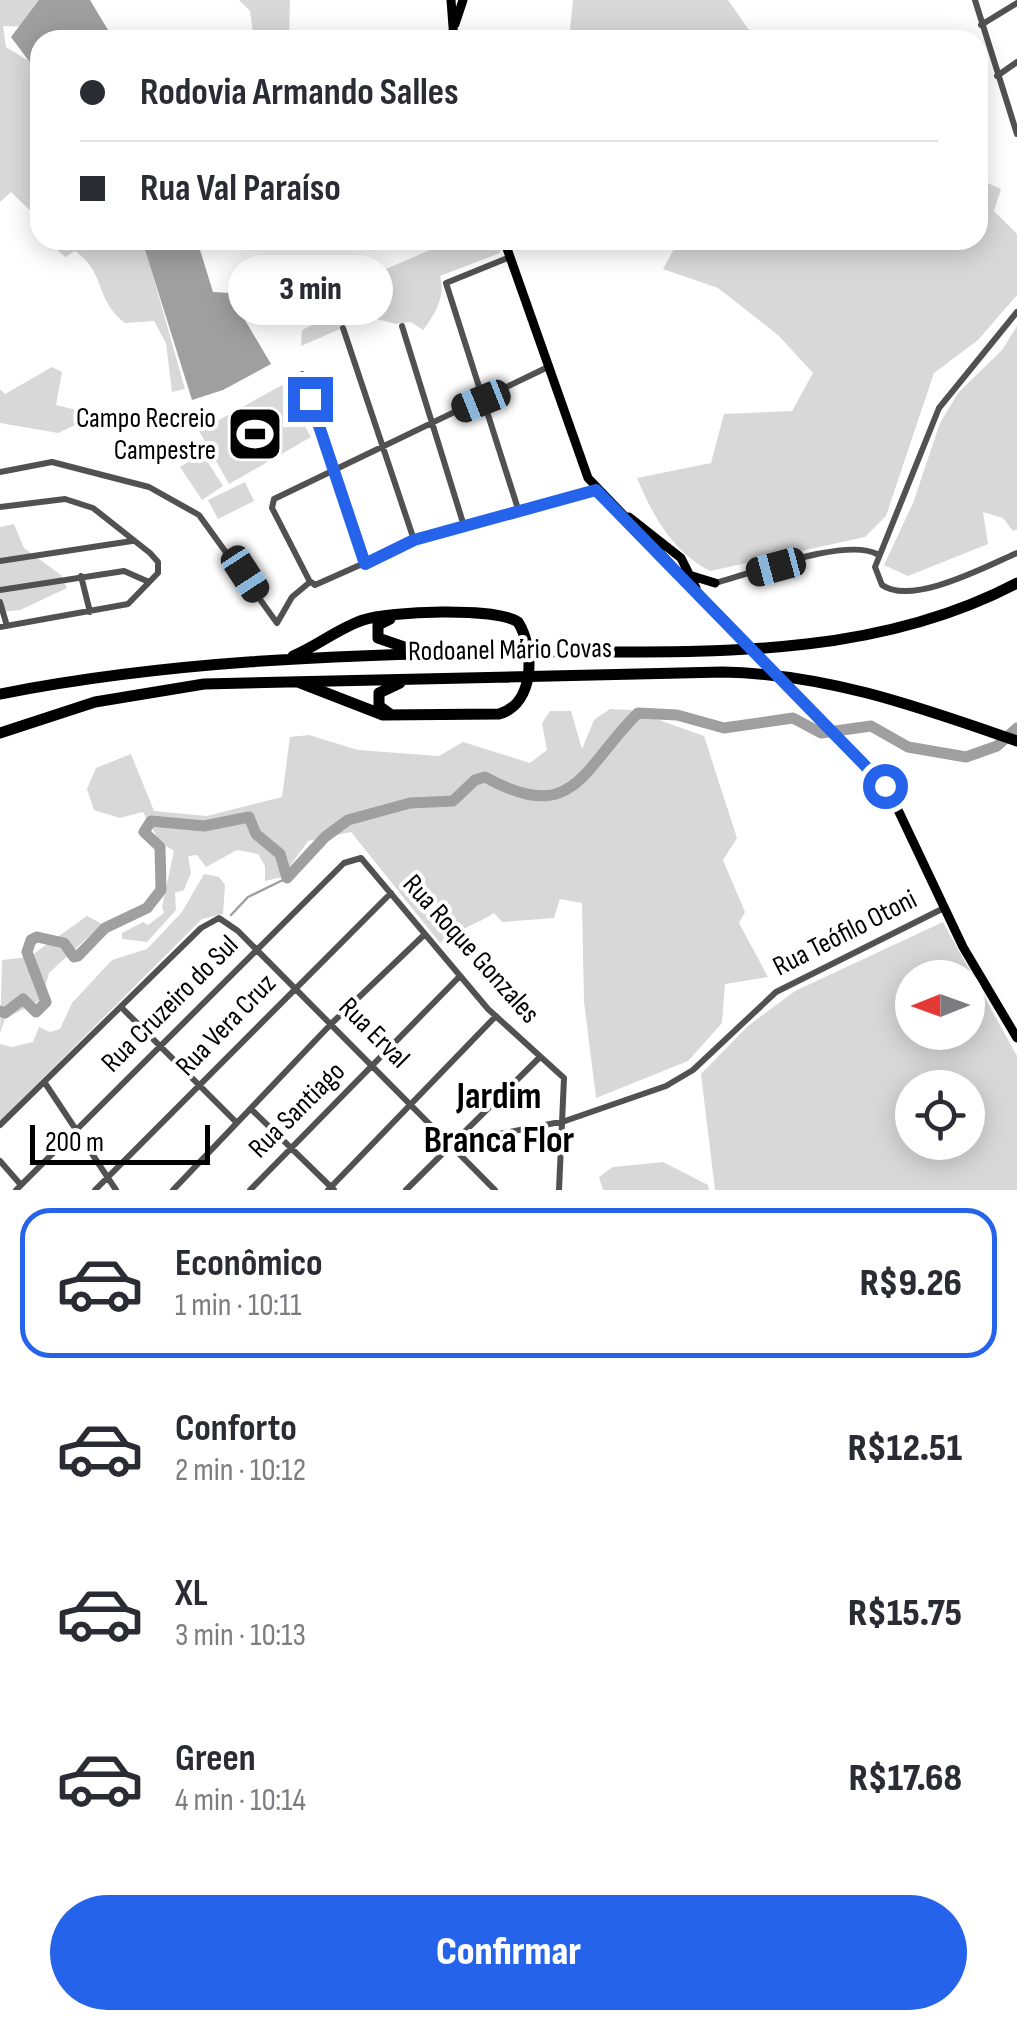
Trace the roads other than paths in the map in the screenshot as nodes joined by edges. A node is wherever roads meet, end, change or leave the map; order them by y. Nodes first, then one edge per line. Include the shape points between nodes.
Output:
1 (451, 0) edge
2 (463, 0) edge
3 (974, 0) edge
4 (1017, 3) edge
5 (980, 25) junction
6 (453, 30) edge
7 (455, 30) edge
8 (982, 30) edge
9 (988, 49) edge
10 (1017, 62) edge
11 (997, 76) junction
12 (1017, 134) edge
13 (508, 250) edge
14 (511, 256) junction
15 (1017, 312) edge
16 (402, 326) dead end
17 (344, 328) dead end
18 (550, 366) junction
19 (302, 374) dead end
20 (481, 401) junction
21 (432, 421) junction
22 (382, 446) junction
23 (334, 470) junction
24 (0, 472) edge
25 (596, 490) junction
26 (0, 507) edge
27 (615, 507) junction
28 (518, 512) junction
29 (464, 526) junction
30 (414, 540) junction
31 (132, 542) junction
32 (1017, 553) edge
33 (877, 554) junction
34 (0, 561) edge
35 (365, 564) junction
36 (676, 572) junction
37 (80, 576) junction
38 (149, 582) junction
39 (310, 582) junction
40 (1017, 583) edge
41 (701, 588) junction
42 (0, 590) edge
43 (0, 602) edge
44 (714, 610) junction
45 (90, 612) junction
46 (398, 615) junction
47 (4, 626) edge
48 (439, 654) junction
49 (287, 658) junction
50 (432, 677) junction
51 (290, 679) junction
52 (0, 694) edge
53 (394, 716) junction
54 (0, 732) edge
55 (1017, 741) edge
56 (360, 858) joint
57 (390, 893) junction
58 (944, 908) junction
59 (425, 934) junction
60 (256, 949) junction
61 (460, 976) junction
62 (294, 987) junction
63 (121, 1007) junction
64 (496, 1016) junction
65 (332, 1023) junction
66 (1017, 1035) edge
67 (161, 1047) junction
68 (540, 1057) junction
69 (374, 1065) junction
70 (45, 1083) junction
71 (200, 1086) junction
72 (415, 1105) junction
73 (251, 1109) junction
74 (565, 1121) junction
75 (237, 1123) junction
76 (0, 1125) edge
77 (76, 1131) junction
78 (453, 1143) junction
79 (292, 1147) junction
80 (0, 1162) edge
81 (107, 1178) junction
82 (19, 1187) edge
83 (178, 1188) edge
84 (331, 1189) edge
85 (96, 1190) edge
86 (116, 1190) edge
87 (250, 1190) edge
88 (406, 1190) edge
89 (496, 1190) edge
90 (559, 1190) edge

1 - 6 main road
2 - 7 main road
3 - 5 street
4 - 5 street
5 - 8 street
9 - 11 street
10 - 11 street
11 - 12 street
13 - 14 main road
14 - 18 main road
14 - 20 street via 446,283
15 - 33 street via 939,408
16 - 21 street
17 - 22 street
18 - 20 street
18 - 25 main road via 580,463
19 - 23 street
20 - 21 street
20 - 28 street
21 - 22 street
21 - 29 street
22 - 23 street
22 - 30 street
23 - 35 street
23 - 39 street via 274,499 272,508
24 - 39 street via 52,462 166,496 199,514 277,623
25 - 27 main road
25 - 28 street
26 - 31 street via 65,499 93,508
27 - 36 main road
27 - 41 main road via 681,558
28 - 29 street
29 - 30 street
30 - 35 street
31 - 34 street
31 - 38 street via 158,562
32 - 33 street via 900,594 882,586
33 - 41 street via 838,551
35 - 39 street
36 - 41 main road
36 - 41 main road
37 - 38 street via 124,572
37 - 42 street
37 - 45 street
38 - 45 street via 128,604
40 - 48 highway, Rodoanel Mário Covas via 927,621 836,642
41 - 44 main road
41 - 44 main road
43 - 47 street
44 - 58 main road via 897,803
45 - 47 street
46 - 48 highway via 378,625 382,642
46 - 49 highway via 365,618
46 - 53 highway via 510,617 527,644 527,685 516,706 499,714
48 - 49 highway, Rodoanel Mário Covas
49 - 52 highway, Rodoanel Mário Covas via 133,671
50 - 51 highway, Rodoanel Mário Covas
50 - 53 highway via 383,689 379,706
50 - 55 highway, Rodoanel Mário Covas via 766,673 865,689
51 - 53 highway via 363,711
51 - 54 highway, Rodoanel Mário Covas via 147,692
56 - 57 street, Rua Roque Gonzales
56 - 60 street, Rua Cruzeiro do Sul via 344,864
57 - 59 street, Rua Roque Gonzales
57 - 62 street, Rua Vera Cruz
58 - 66 main road
58 - 74 street, Rua Teófilo Otoni via 776,992 679,1079
59 - 61 street, Rua Roque Gonzales
59 - 65 street
60 - 62 street, Rua Erval
60 - 63 street, Rua Erval via 214,918
60 - 67 street, Rua Cruzeiro do Sul
61 - 64 street, Rua Roque Gonzales
61 - 69 street, Rua Santiago
62 - 65 street, Rua Erval
62 - 71 street, Rua Vera Cruz
63 - 67 street
63 - 70 street
64 - 68 street, Rua Roque Gonzales
64 - 72 street
65 - 69 street, Rua Erval
65 - 73 street
67 - 71 street
67 - 77 street, Rua Cruzeiro do Sul
68 - 74 street, Rua Roque Gonzales via 564,1078
68 - 78 street
69 - 72 street, Rua Erval
69 - 79 street, Rua Santiago
70 - 76 street
70 - 77 street
71 - 75 street
71 - 81 street, Rua Vera Cruz
72 - 78 street, Rua Erval
72 - 84 street
73 - 75 street
73 - 79 street
74 - 78 street, Rua Teófilo Otoni
74 - 90 street, Rua Roque Gonzales
75 - 83 street
77 - 81 street
77 - 82 street, Rua Cruzeiro do Sul
78 - 88 street
78 - 89 street, Rua Erval
79 - 84 street
79 - 87 street, Rua Santiago
80 - 82 street
81 - 85 street, Rua Vera Cruz
81 - 86 street

